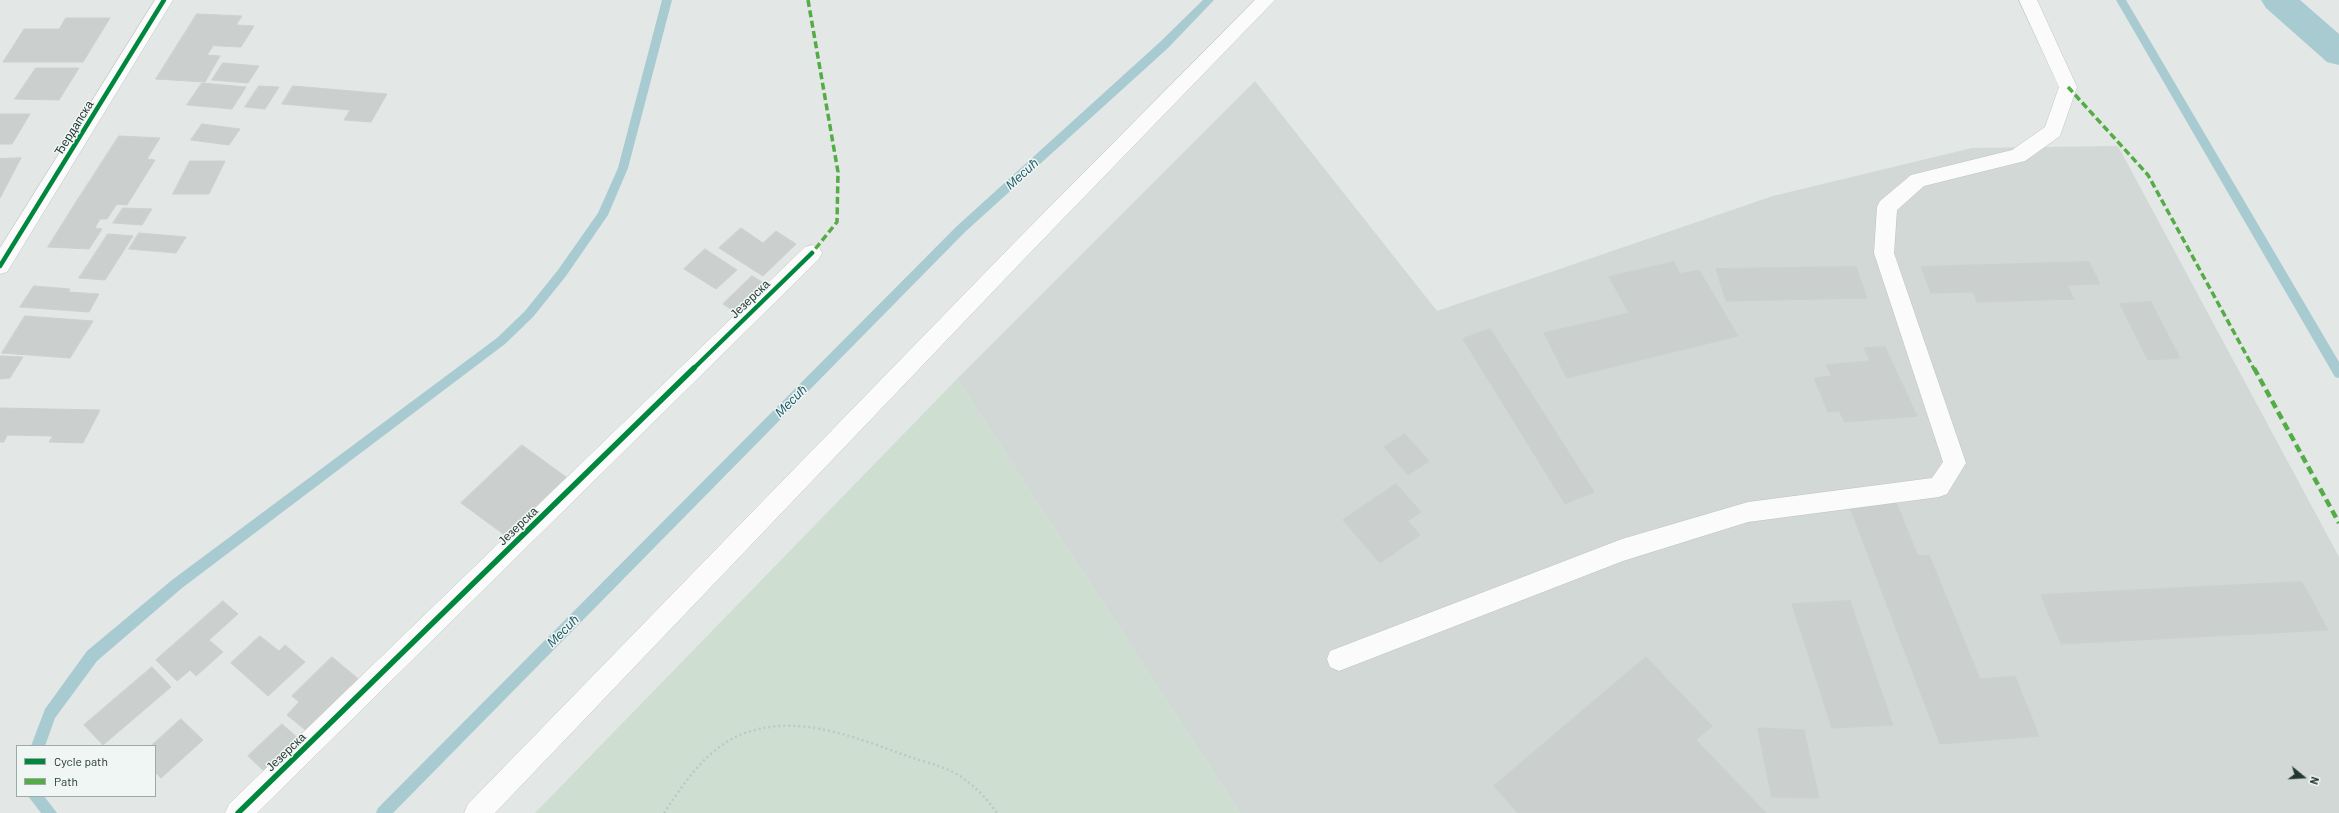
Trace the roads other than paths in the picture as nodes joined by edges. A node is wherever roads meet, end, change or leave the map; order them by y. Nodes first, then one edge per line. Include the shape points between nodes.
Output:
1 (164, 0) edge
2 (1266, 0) edge
3 (2028, 0) edge
4 (812, 253) dead end
5 (0, 266) edge
6 (1339, 660) dead end
7 (238, 813) edge
8 (477, 813) edge

1 - 5 street, Ђердапска
2 - 8 street
3 - 6 street via 2068,87 2054,131 2018,156 1918,180 1887,207 1884,253 1955,463 1939,487 1748,512 1622,550
4 - 7 street, Језерска

